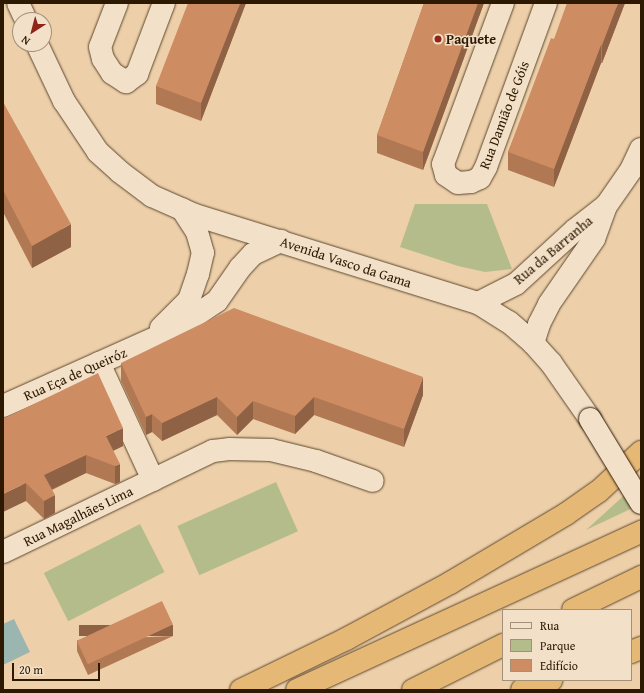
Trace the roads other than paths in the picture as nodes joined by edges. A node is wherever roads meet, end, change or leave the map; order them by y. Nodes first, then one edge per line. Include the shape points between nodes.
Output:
1 (117, 3) edge
2 (164, 3) edge
3 (503, 3) edge
4 (546, 3) edge
5 (41, 52) edge
6 (641, 149) edge
7 (606, 206) junction
8 (182, 209) junction
9 (281, 241) junction
10 (478, 303) junction
11 (147, 341) junction
12 (533, 343) junction
13 (99, 363) junction
14 (4, 403) edge
15 (641, 452) edge
16 (153, 480) junction
17 (373, 481) dead end
18 (641, 503) edge
19 (641, 532) edge
20 (3, 552) edge
21 (641, 577) edge
22 (575, 609) edge
23 (502, 646) edge
24 (548, 681) edge
25 (241, 690) edge
26 (297, 690) edge
27 (413, 690) edge
28 (522, 690) edge

1 - 2 street via 100,47 103,60 112,73 126,82 138,74
3 - 4 street, Rua Damião de Góis via 443,164 446,176 458,183 480,178 486,168
5 - 8 street, Avenida Vasco da Gama via 64,101 98,152 152,196
6 - 7 street, Rua da Barranha via 631,170
7 - 10 street, Rua da Barranha via 575,230 516,284
7 - 12 street, Rua da Barranha via 594,239 548,304
8 - 9 street, Avenida Vasco da Gama
8 - 11 street, Rua Eça de Queiróz via 197,232 203,253 198,274 189,300
9 - 10 street, Avenida Vasco da Gama
9 - 11 street, Rua Eça de Queiróz via 253,254 217,301 176,328
10 - 12 street, Avenida Vasco da Gama via 509,322
11 - 13 street, Rua Eça de Queiróz
12 - 18 street, Avenida Vasco da Gama, bridge via 551,363 590,419
13 - 14 street, Rua Eça de Queiróz
13 - 16 street
15 - 25 highway via 598,492 553,522 436,590
16 - 17 street, Rua Magalhães Lima via 213,451 236,449 271,450 316,461
16 - 20 street, Rua Magalhães Lima
19 - 26 highway
21 - 22 highway
23 - 27 highway
24 - 28 highway

